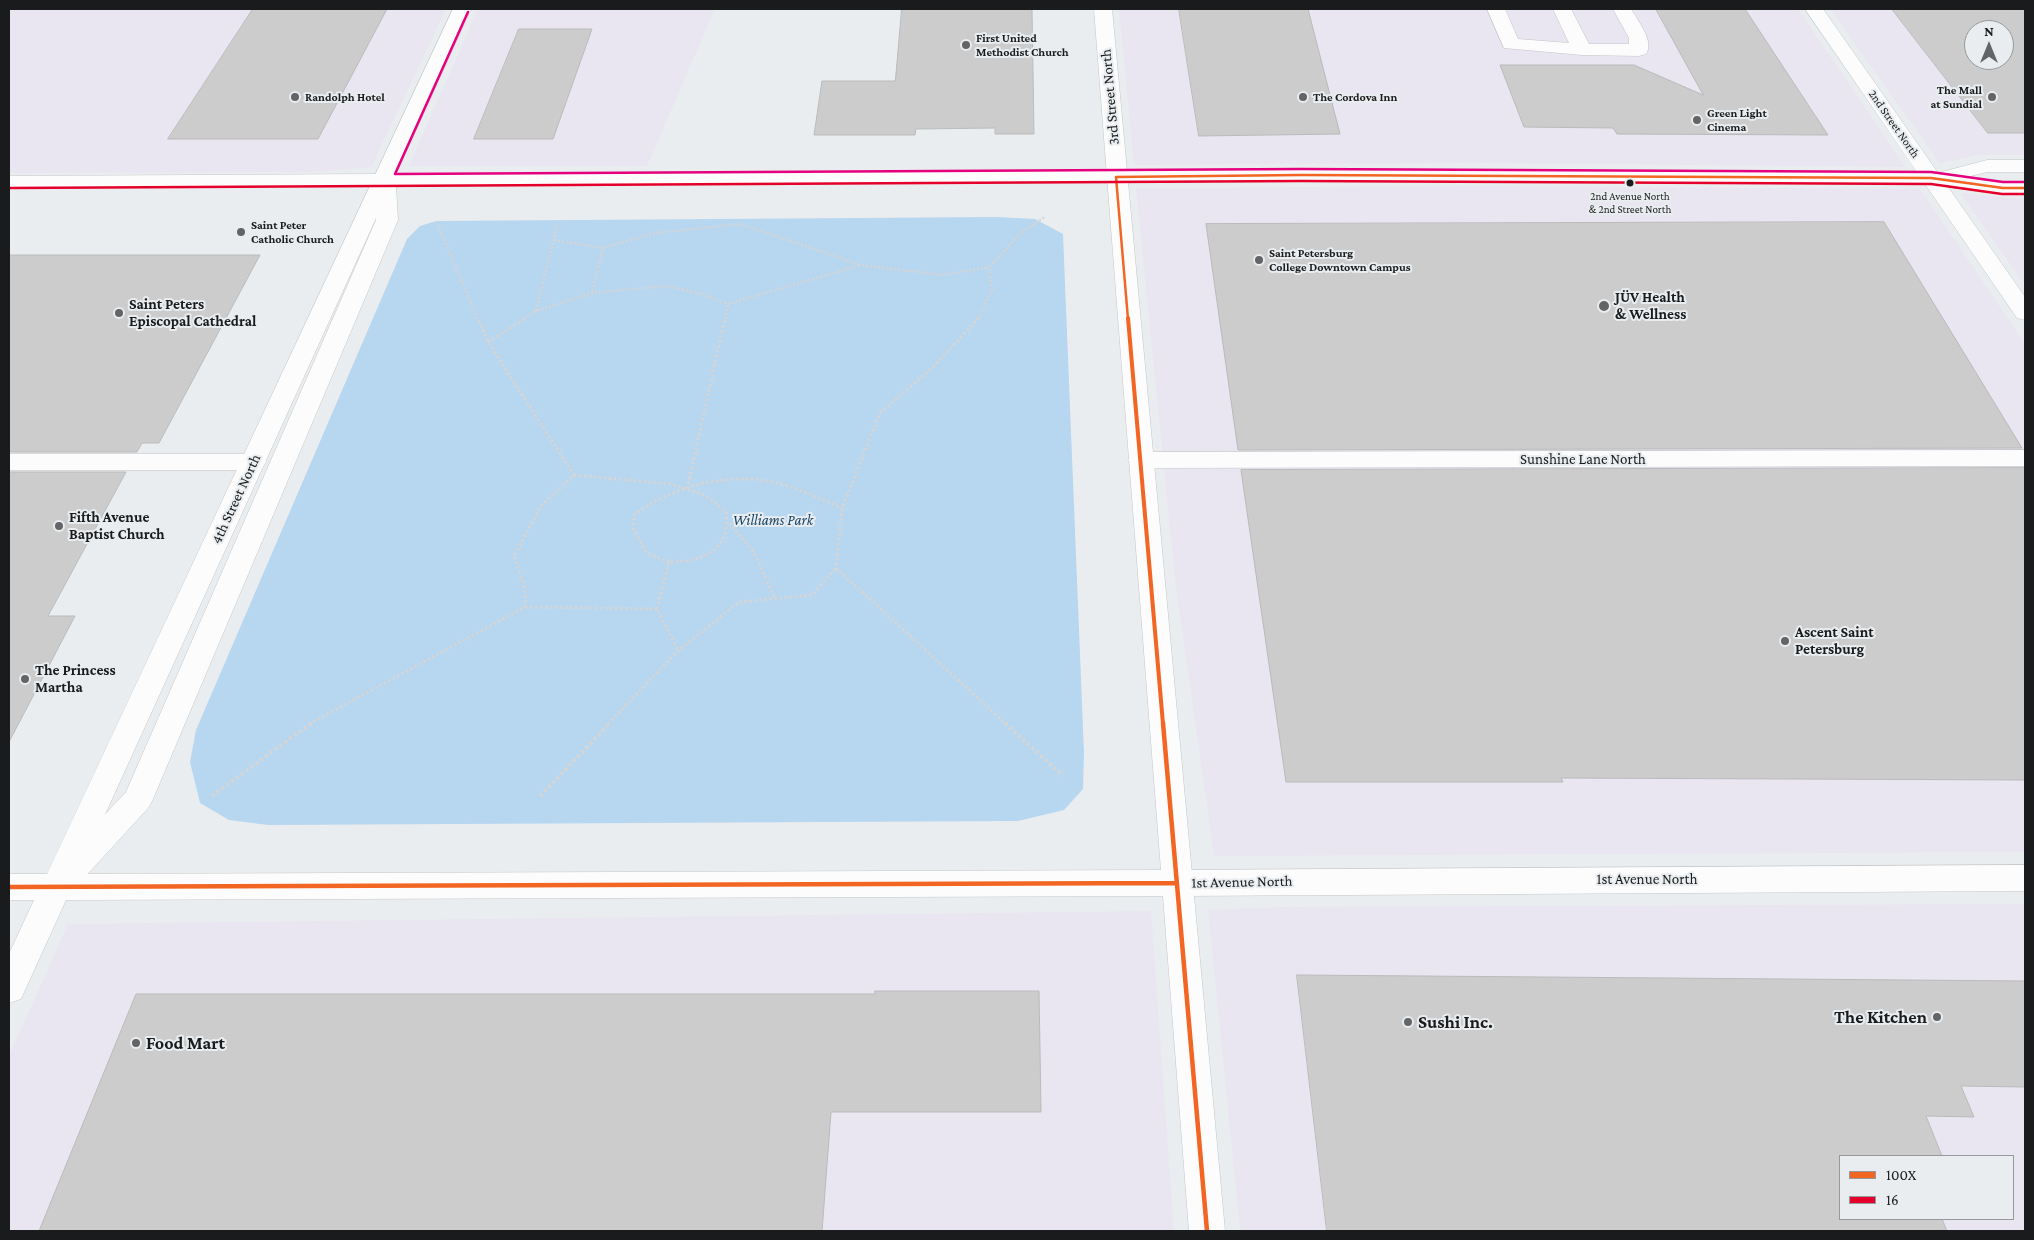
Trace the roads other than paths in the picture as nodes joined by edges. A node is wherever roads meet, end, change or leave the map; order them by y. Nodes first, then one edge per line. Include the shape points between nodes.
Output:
1 (462, 9) edge
2 (1103, 9) edge
3 (1496, 9) edge
4 (1562, 9) edge
5 (1622, 9) edge
6 (1814, 9) edge
7 (1582, 49) junction
8 (2025, 166) edge
9 (1116, 177) junction
10 (1931, 178) junction
11 (385, 180) junction
12 (9, 182) edge
13 (2025, 188) edge
14 (2025, 313) edge
15 (2025, 458) edge
16 (1141, 460) junction
17 (9, 462) edge
18 (253, 462) junction
19 (2025, 878) edge
20 (1177, 882) junction
21 (9, 887) edge
22 (57, 887) junction
23 (9, 989) edge
24 (1207, 1231) edge

1 - 11 main road, 4th Street North
2 - 9 main road, 3rd Street North
3 - 7 main road via 1511,44
4 - 7 main road
5 - 7 main road via 1638,38 1639,50
6 - 10 main road, 2nd Street North
8 - 10 main road via 1987,166
9 - 10 main road
9 - 11 main road
9 - 16 main road, 3rd Street North
10 - 13 main road
10 - 14 main road, 2nd Street North
11 - 12 main road
11 - 18 main road, 4th Street North
11 - 22 main road via 387,220 138,799
15 - 16 main road, Sunshine Lane North
16 - 20 main road, 3rd Street North
17 - 18 main road
18 - 22 main road, 4th Street North
19 - 20 main road, 1st Avenue North
20 - 22 main road, 1st Avenue North
20 - 24 main road, 3rd Street North
21 - 22 main road, 1st Avenue North
22 - 23 main road, 4th Street North

